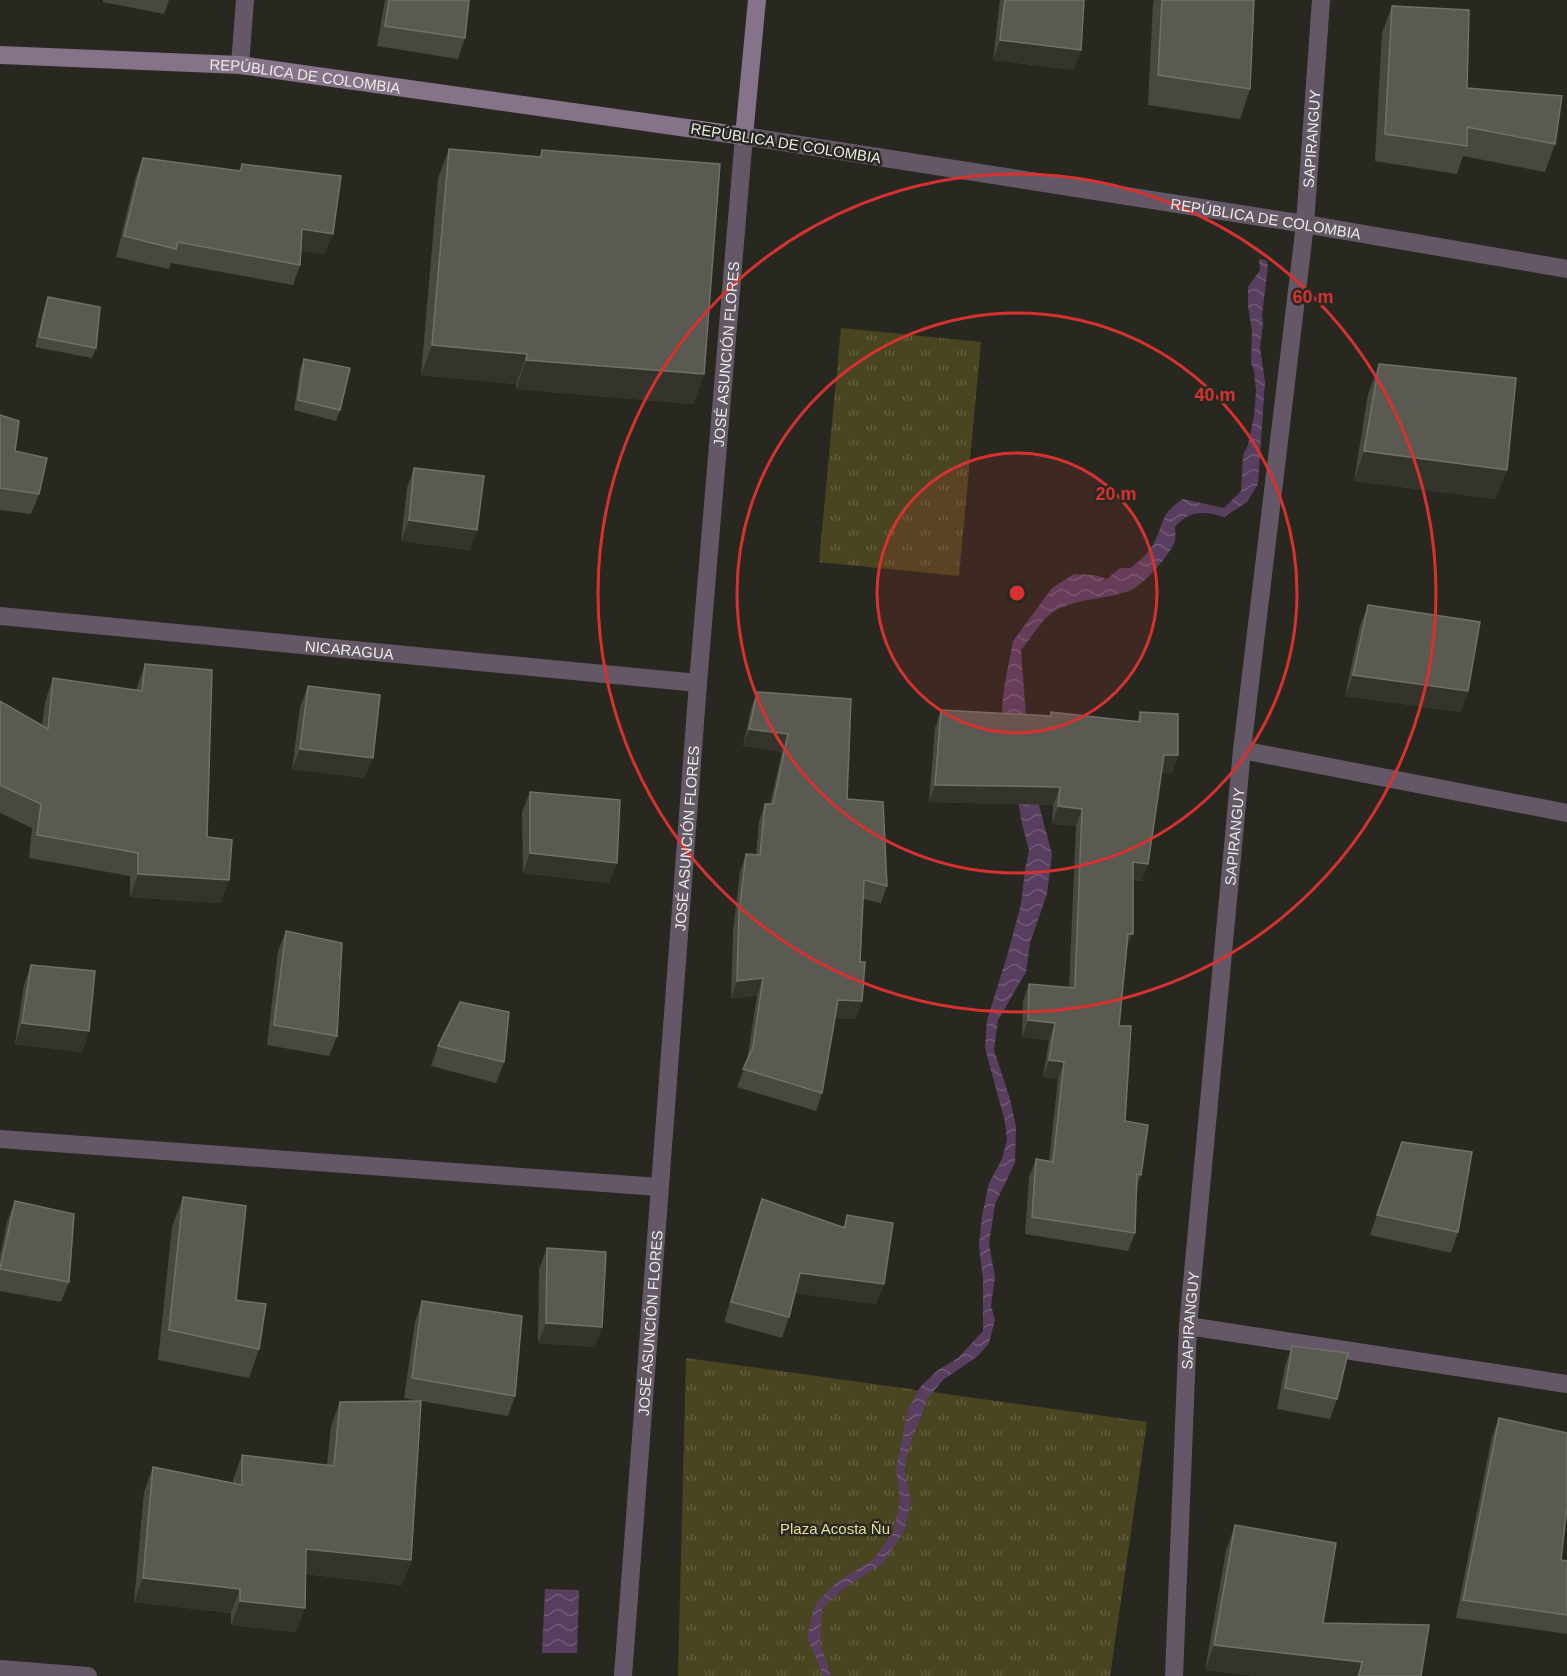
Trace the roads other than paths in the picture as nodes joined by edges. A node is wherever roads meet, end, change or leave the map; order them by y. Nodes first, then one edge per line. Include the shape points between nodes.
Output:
1 (244, 0) edge
2 (757, 0) edge
3 (1321, 0) edge
4 (0, 55) edge
5 (240, 65) junction
6 (744, 136) junction
7 (1305, 224) junction
8 (1567, 269) edge
9 (0, 616) edge
10 (698, 683) junction
11 (1242, 750) junction
12 (1567, 813) edge
13 (0, 1138) edge
14 (659, 1187) junction
15 (1188, 1326) junction
16 (1567, 1384) edge
17 (0, 1669) edge
18 (88, 1676) edge
19 (623, 1676) edge
20 (1174, 1676) edge

1 - 5 street
2 - 6 street, JOSÉ ASUNCIÓN FLORES
3 - 7 street, SAPIRANGUY
4 - 5 street, REPÚBLICA DE COLOMBIA
5 - 6 street, REPÚBLICA DE COLOMBIA
6 - 7 street, REPÚBLICA DE COLOMBIA
6 - 10 street, JOSÉ ASUNCIÓN FLORES
7 - 8 street, REPÚBLICA DE COLOMBIA
7 - 11 street, SAPIRANGUY
9 - 10 street, NICARAGUA
10 - 14 street, JOSÉ ASUNCIÓN FLORES
11 - 12 street
11 - 15 street, SAPIRANGUY
13 - 14 street
14 - 19 street, JOSÉ ASUNCIÓN FLORES
15 - 16 street
15 - 20 street, SAPIRANGUY
17 - 18 street

